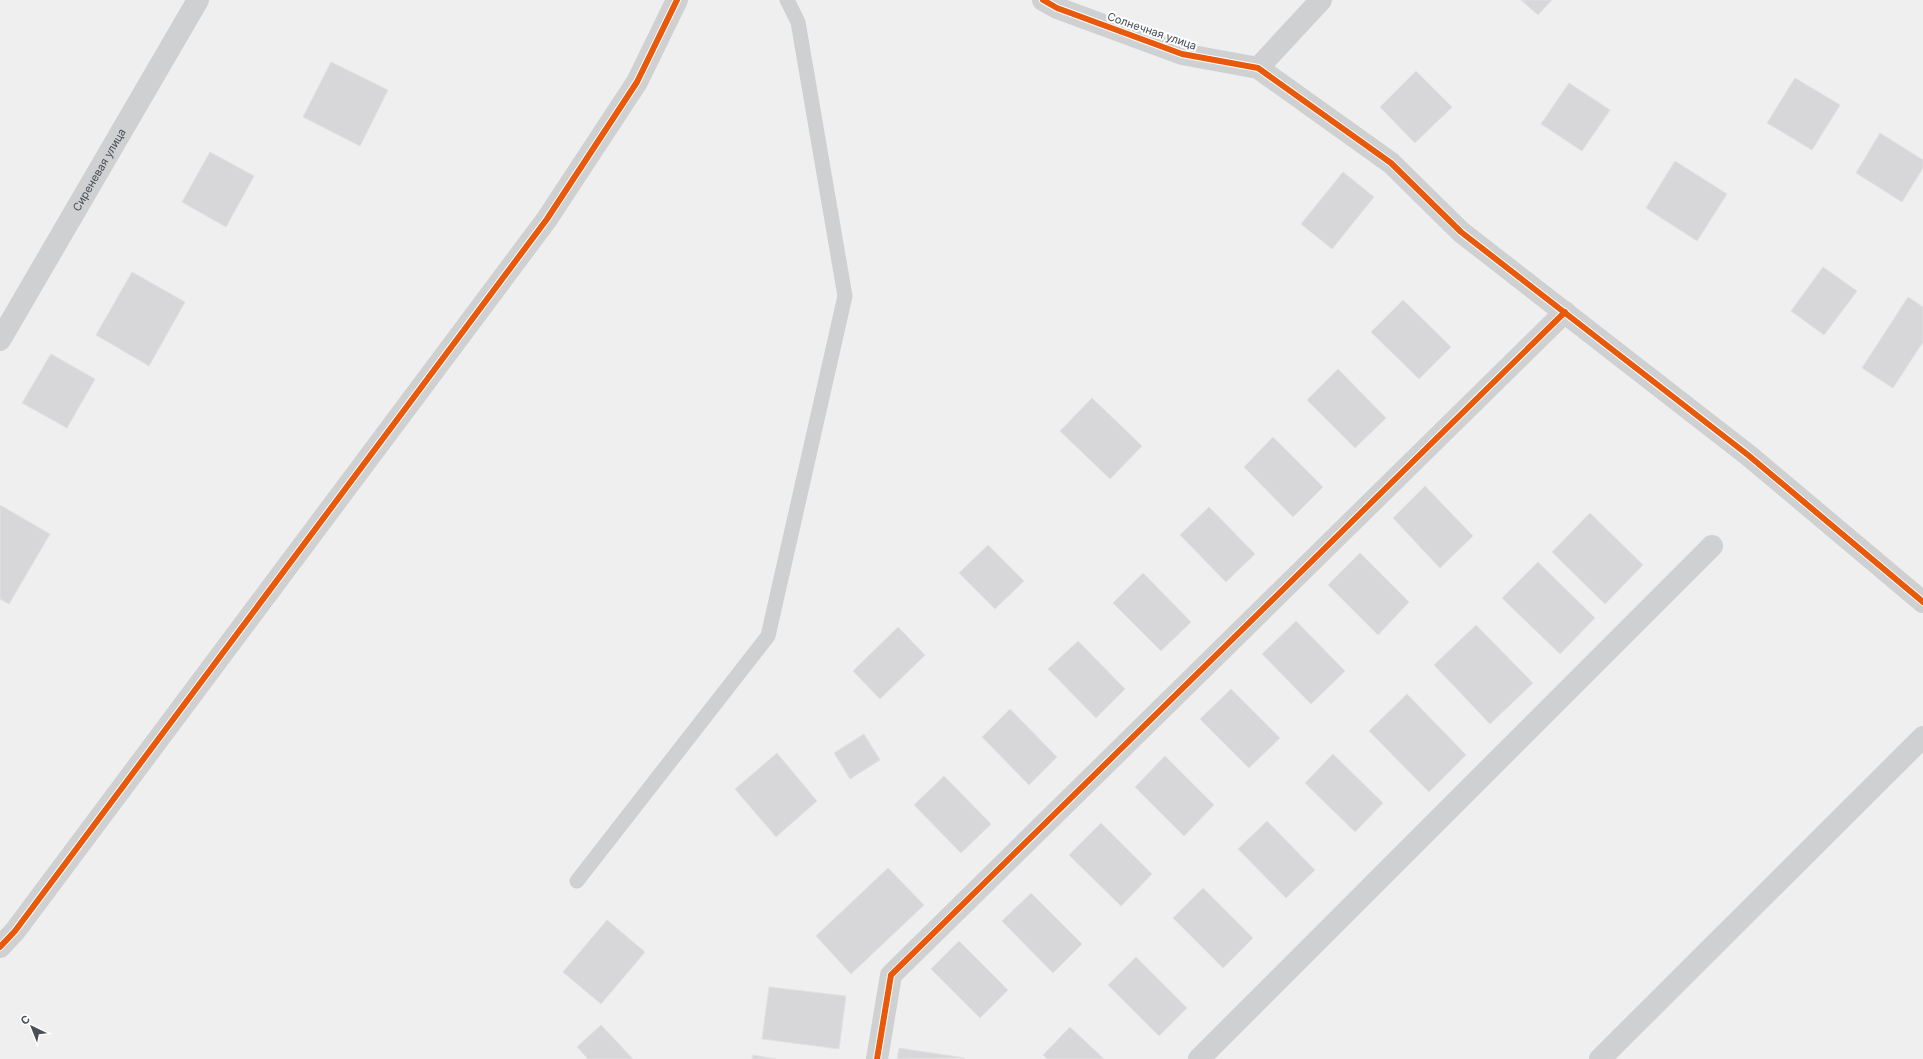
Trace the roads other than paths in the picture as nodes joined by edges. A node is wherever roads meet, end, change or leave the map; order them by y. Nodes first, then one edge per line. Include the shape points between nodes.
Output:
1 (198, 0) edge
2 (677, 0) edge
3 (787, 0) edge
4 (1043, 0) edge
5 (1321, 0) edge
6 (1258, 68) junction
7 (1565, 312) junction
8 (0, 340) edge
9 (1712, 546) dead end
10 (1923, 602) edge
11 (1923, 737) edge
12 (577, 881) dead end
13 (0, 947) edge
14 (877, 1059) edge
15 (1199, 1059) edge
16 (1600, 1059) edge

1 - 8 street, Сиреневая улица
2 - 13 street via 637,82 547,219 15,931
3 - 12 lane via 798,22 845,296 768,636
4 - 6 street, Солнечная улица via 1057,8 1182,54
5 - 6 street
6 - 7 street via 1391,163 1461,232
7 - 10 street via 1748,455
7 - 14 street via 891,975
9 - 15 street
11 - 16 street

